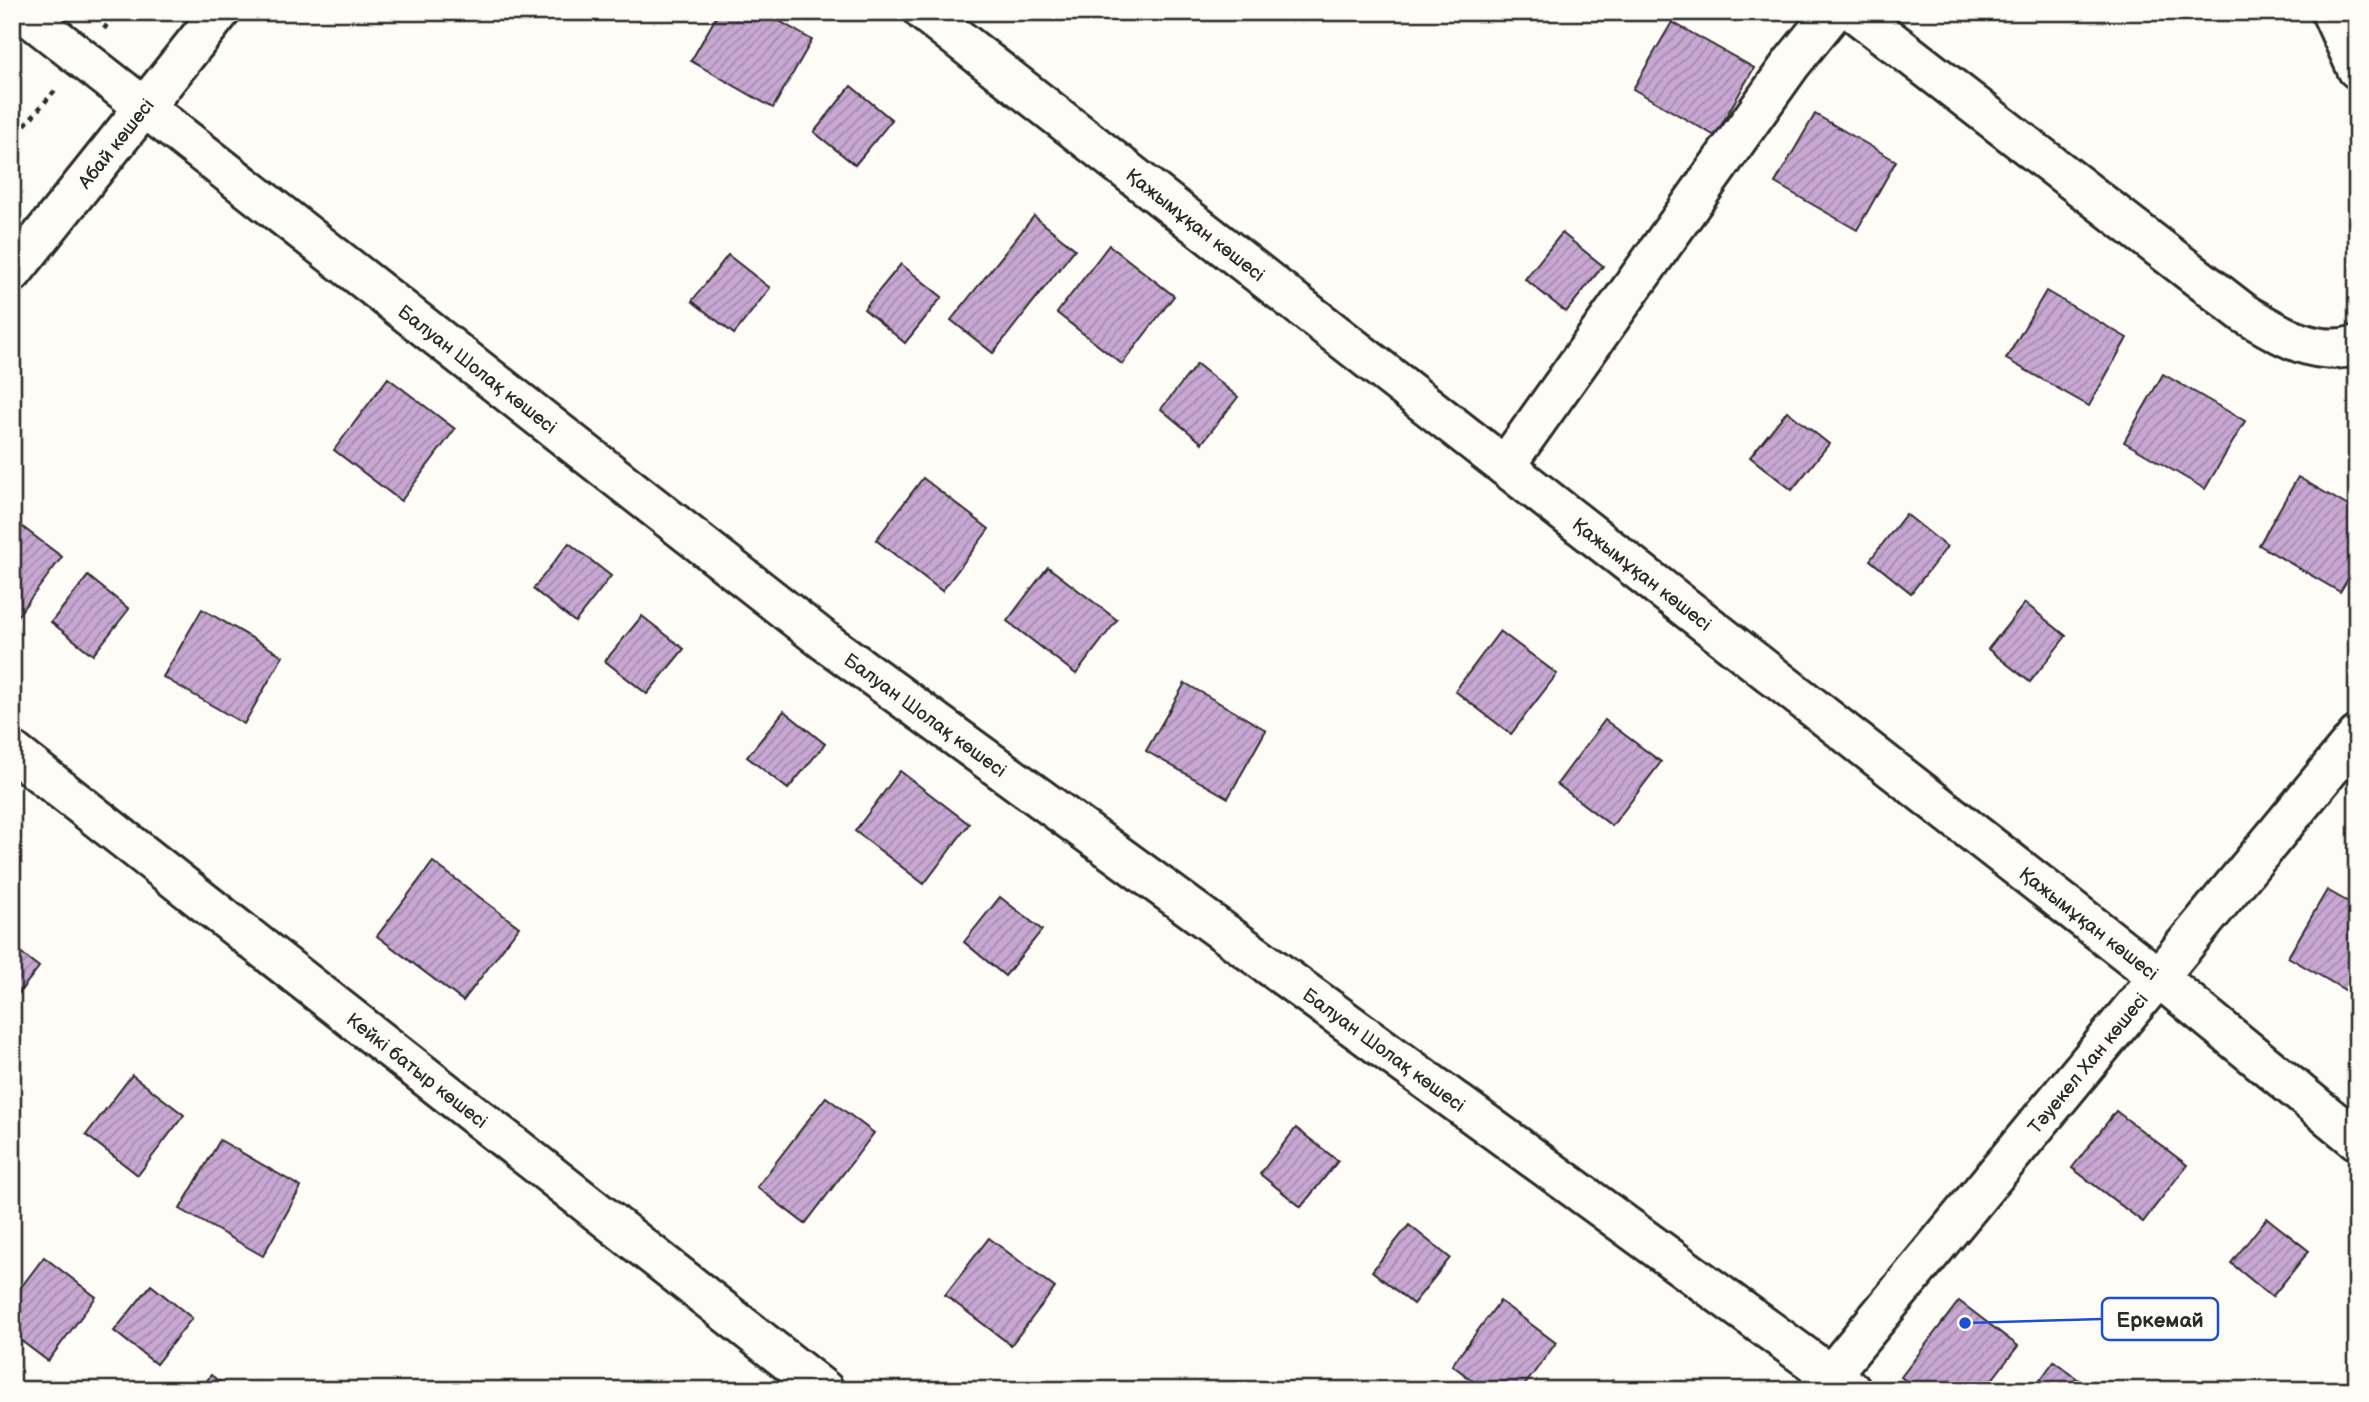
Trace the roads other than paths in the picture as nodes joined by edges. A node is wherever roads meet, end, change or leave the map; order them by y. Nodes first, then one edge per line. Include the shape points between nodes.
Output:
1 (23, 12) edge
2 (220, 12) edge
3 (925, 12) edge
4 (1833, 12) edge
5 (1854, 12) edge
6 (2330, 12) edge
7 (2357, 69) edge
8 (146, 107) junction
9 (12, 272) edge
10 (2357, 345) edge
11 (1505, 466) junction
12 (2357, 736) edge
13 (12, 751) edge
14 (2158, 977) junction
15 (2357, 1140) edge
16 (1833, 1384) edge
17 (824, 1390) edge

1 - 8 street, Балуан Шолақ көшесі
2 - 8 street, Абай көшесі
3 - 11 street, Қажымұқан көшесі
4 - 11 street via 1791,64
5 - 10 street via 2245,314 2295,344 2345,349
6 - 7 street
8 - 9 street, Абай көшесі
8 - 16 street, Балуан Шолақ көшесі via 826,642
11 - 14 street, Қажымұқан көшесі
12 - 14 street, Тәуекел Хан көшесі
13 - 17 street, Кейкі батыр көшесі
14 - 15 street, Қажымұқан көшесі
14 - 16 street, Тәуекел Хан көшесі

